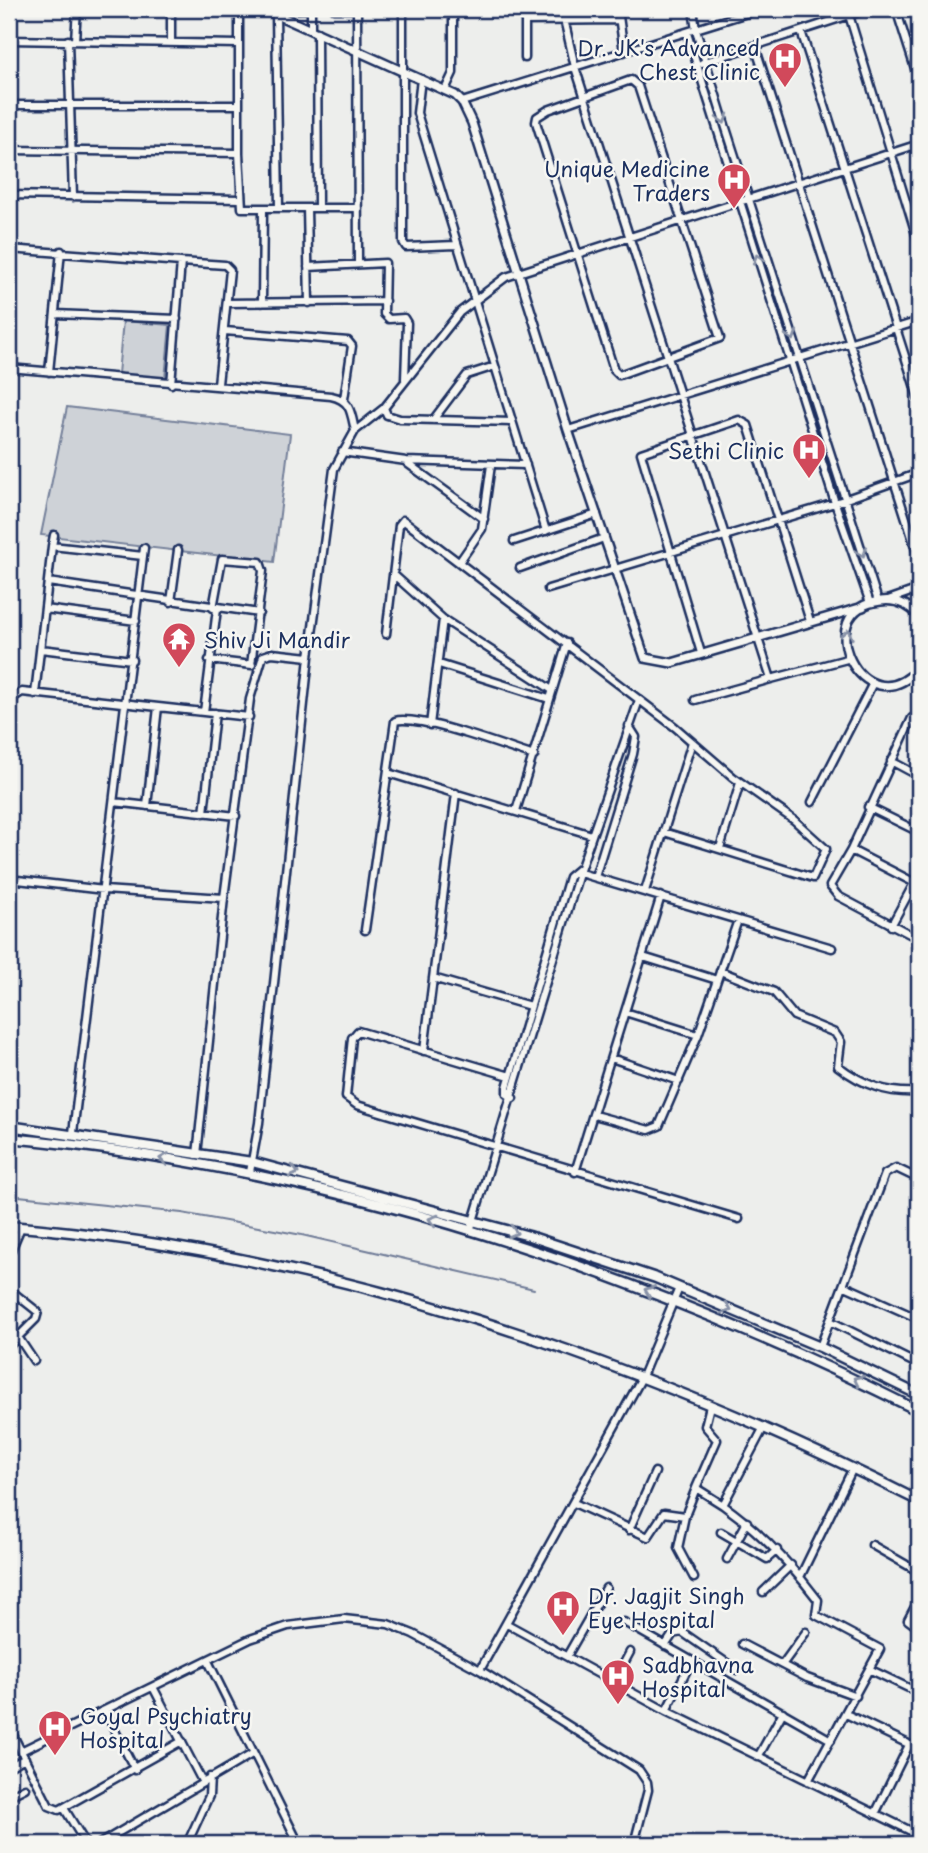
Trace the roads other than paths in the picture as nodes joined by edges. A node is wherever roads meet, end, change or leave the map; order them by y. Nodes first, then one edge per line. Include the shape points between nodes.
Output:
1 (77, 9) edge
2 (172, 9) edge
3 (239, 9) edge
4 (308, 9) edge
5 (334, 9) edge
6 (357, 9) edge
7 (403, 9) edge
8 (453, 9) edge
9 (525, 9) edge
10 (618, 9) edge
11 (693, 9) edge
12 (760, 9) edge
13 (869, 9) edge
14 (896, 9) edge
15 (270, 11) edge
16 (849, 15) junction
17 (564, 19) junction
18 (618, 20) junction
19 (525, 21) junction
20 (314, 30) junction
21 (696, 30) junction
22 (801, 31) junction
23 (687, 33) junction
24 (9, 40) edge
25 (72, 40) junction
26 (171, 43) junction
27 (239, 44) junction
28 (755, 46) junction
29 (357, 49) junction
30 (624, 52) junction
31 (525, 58) dead end
32 (705, 62) junction
33 (696, 65) junction
34 (575, 67) junction
35 (403, 70) junction
36 (421, 79) junction
37 (919, 81) edge
38 (445, 90) junction
39 (585, 97) junction
40 (462, 102) junction
41 (9, 105) edge
42 (239, 105) junction
43 (70, 106) junction
44 (919, 144) edge
45 (9, 150) edge
46 (72, 151) junction
47 (239, 153) junction
48 (890, 153) junction
49 (845, 168) junction
50 (798, 183) junction
51 (9, 195) edge
52 (73, 197) junction
53 (240, 199) junction
54 (748, 199) junction
55 (740, 202) junction
56 (279, 208) junction
57 (307, 208) junction
58 (318, 208) junction
59 (358, 208) junction
60 (262, 210) junction
61 (681, 221) junction
62 (630, 237) junction
63 (919, 244) edge
64 (456, 245) junction
65 (9, 249) edge
66 (61, 251) junction
67 (577, 253) junction
68 (181, 262) junction
69 (358, 264) junction
70 (308, 267) junction
71 (519, 271) junction
72 (474, 299) junction
73 (385, 301) junction
74 (228, 303) junction
75 (262, 303) junction
76 (309, 303) junction
77 (55, 314) junction
78 (177, 319) junction
79 (919, 321) edge
80 (897, 328) junction
81 (225, 331) junction
82 (850, 343) junction
83 (666, 358) junction
84 (800, 360) junction
85 (791, 362) junction
86 (495, 366) junction
87 (9, 368) edge
88 (49, 372) junction
89 (405, 380) junction
90 (171, 384) junction
91 (218, 384) junction
92 (680, 397) junction
93 (344, 399) junction
94 (919, 400) edge
95 (384, 408) junction
96 (433, 420) junction
97 (512, 422) junction
98 (355, 430) junction
99 (568, 430) junction
100 (694, 435) junction
101 (342, 452) junction
102 (406, 461) junction
103 (491, 465) junction
104 (526, 465) junction
105 (919, 473) edge
106 (895, 482) junction
107 (845, 500) junction
108 (835, 503) junction
109 (597, 514) junction
110 (484, 519) junction
111 (777, 520) junction
112 (546, 531) junction
113 (54, 535) dead end
114 (723, 536) junction
115 (604, 538) junction
116 (514, 541) dead end
117 (52, 546) junction
118 (144, 548) dead end
119 (178, 550) dead end
120 (672, 554) junction
121 (143, 556) junction
122 (919, 559) edge
123 (460, 561) junction
124 (520, 568) dead end
125 (614, 569) junction
126 (394, 575) junction
127 (48, 582) junction
128 (548, 589) dead end
129 (919, 589) edge
130 (139, 593) junction
131 (171, 602) junction
132 (874, 603) junction
133 (45, 609) junction
134 (215, 609) junction
135 (259, 613) junction
136 (919, 617) edge
137 (443, 619) junction
138 (136, 621) junction
139 (810, 621) junction
140 (386, 634) dead end
141 (757, 637) junction
142 (567, 643) junction
143 (41, 649) junction
144 (701, 653) junction
145 (309, 657) junction
146 (848, 659) junction
147 (132, 660) junction
148 (209, 660) junction
149 (439, 664) junction
150 (251, 665) junction
151 (259, 666) junction
152 (919, 667) edge
153 (771, 679) junction
154 (873, 683) junction
155 (552, 690) junction
156 (35, 694) junction
157 (549, 699) junction
158 (639, 700) junction
159 (695, 700) dead end
160 (128, 701) junction
161 (158, 706) junction
162 (204, 712) junction
163 (215, 713) junction
164 (248, 716) junction
165 (919, 722) edge
166 (430, 724) junction
167 (629, 726) junction
168 (9, 730) edge
169 (692, 742) junction
170 (534, 756) junction
171 (891, 761) junction
172 (388, 773) junction
173 (919, 776) edge
174 (740, 783) junction
175 (456, 793) junction
176 (114, 802) junction
177 (812, 802) dead end
178 (147, 806) junction
179 (869, 807) junction
180 (516, 811) junction
181 (204, 813) junction
182 (236, 816) junction
183 (664, 832) junction
184 (919, 832) edge
185 (592, 835) junction
186 (720, 848) junction
187 (851, 850) junction
188 (581, 870) junction
189 (919, 874) edge
190 (595, 877) junction
191 (9, 879) edge
192 (917, 884) edge
193 (104, 890) junction
194 (645, 891) junction
195 (661, 896) junction
196 (224, 898) junction
197 (738, 920) junction
198 (891, 926) junction
199 (365, 930) dead end
200 (919, 939) edge
201 (832, 948) dead end
202 (643, 957) junction
203 (720, 971) junction
204 (433, 978) junction
205 (717, 980) junction
206 (530, 1006) junction
207 (625, 1012) junction
208 (698, 1035) junction
209 (424, 1051) junction
210 (611, 1058) junction
211 (510, 1076) junction
212 (679, 1081) junction
213 (919, 1092) edge
214 (513, 1098) junction
215 (594, 1115) junction
216 (9, 1126) edge
217 (73, 1133) junction
218 (9, 1138) edge
219 (497, 1148) junction
220 (198, 1152) junction
221 (252, 1162) junction
222 (195, 1164) junction
223 (250, 1172) junction
224 (575, 1172) junction
225 (919, 1179) edge
226 (739, 1219) dead end
227 (473, 1221) junction
228 (9, 1226) edge
229 (21, 1227) junction
230 (470, 1231) junction
231 (9, 1255) edge
232 (845, 1286) junction
233 (679, 1288) junction
234 (9, 1289) edge
235 (673, 1301) junction
236 (919, 1319) edge
237 (830, 1321) junction
238 (18, 1337) junction
239 (9, 1346) edge
240 (820, 1348) junction
241 (34, 1361) dead end
242 (919, 1365) edge
243 (641, 1379) junction
244 (919, 1395) edge
245 (710, 1406) junction
246 (919, 1410) edge
247 (764, 1427) junction
248 (853, 1468) junction
249 (655, 1472) dead end
250 (696, 1488) junction
251 (919, 1502) edge
252 (574, 1503) junction
253 (723, 1505) junction
254 (685, 1516) junction
255 (747, 1522) junction
256 (629, 1530) junction
257 (721, 1532) dead end
258 (737, 1541) junction
259 (872, 1545) dead end
260 (776, 1550) junction
261 (727, 1559) dead end
262 (791, 1565) junction
263 (919, 1572) edge
264 (800, 1577) junction
265 (694, 1578) dead end
266 (606, 1588) dead end
267 (763, 1592) dead end
268 (919, 1599) edge
269 (624, 1622) dead end
270 (507, 1624) junction
271 (919, 1628) edge
272 (806, 1632) dead end
273 (742, 1644) dead end
274 (665, 1646) junction
275 (630, 1651) dead end
276 (567, 1656) junction
277 (208, 1661) junction
278 (691, 1662) junction
279 (782, 1665) junction
280 (480, 1670) junction
281 (737, 1670) dead end
282 (871, 1670) junction
283 (614, 1682) junction
284 (153, 1687) junction
285 (919, 1693) edge
286 (856, 1696) junction
287 (106, 1711) junction
288 (666, 1711) junction
289 (783, 1712) junction
290 (846, 1714) junction
291 (9, 1727) edge
292 (831, 1740) junction
293 (182, 1741) junction
294 (909, 1745) junction
295 (919, 1749) edge
296 (252, 1754) junction
297 (23, 1755) junction
298 (758, 1757) junction
299 (9, 1767) edge
300 (135, 1770) junction
301 (210, 1777) junction
302 (808, 1781) junction
303 (202, 1782) junction
304 (25, 1788) dead end
305 (9, 1796) edge
306 (64, 1808) junction
307 (874, 1814) junction
308 (919, 1835) edge
309 (86, 1844) edge
310 (99, 1844) edge
311 (187, 1844) edge
312 (299, 1844) edge
313 (634, 1844) edge

1 - 25 street
2 - 26 street
3 - 27 street
4 - 15 street
4 - 20 street
5 - 6 street
6 - 29 street
7 - 35 street
8 - 38 street via 453,73
9 - 19 street
10 - 18 street
11 - 21 street
12 - 21 street
13 - 16 street
14 - 37 street
15 - 20 street
15 - 56 street
16 - 22 street
16 - 48 street
17 - 18 street
17 - 19 street
17 - 34 street
18 - 30 street
19 - 31 street
20 - 29 street
20 - 58 street
21 - 23 street
21 - 32 street
22 - 28 street
22 - 49 street
23 - 30 street
23 - 33 street
24 - 25 street
25 - 26 street
25 - 43 street
26 - 27 street
27 - 42 street
28 - 32 street
28 - 50 street
29 - 35 street
29 - 59 street
30 - 34 street
32 - 33 street
32 -> 54 street
33 - 55 street
34 - 39 street
34 - 40 street
35 - 36 street
35 - 64 street via 403,242 410,247
36 - 38 street
36 - 64 street via 416,113
38 - 40 street
39 - 61 street via 636,82
39 - 62 street
39 - 67 street via 540,113 536,122
40 - 71 street
41 - 43 street
42 - 43 street
42 - 47 street
43 - 46 street
44 - 48 street
45 - 46 street
46 - 47 street
46 - 52 street
47 - 53 street
48 - 49 street
48 - 63 street
49 - 50 street
49 - 80 street
50 - 54 street
50 - 82 street
51 - 52 street
52 - 53 street
53 - 60 street via 245,210
54 - 55 street
54 -> 84 street
55 - 61 street
85 -> 55 street
56 - 57 street
56 - 60 street
57 - 58 street
57 - 70 street
58 - 59 street
59 - 69 street
60 - 75 street
61 - 62 street
61 - 83 street via 719,338
62 - 67 street
62 - 83 street
64 - 72 street
65 - 66 street
66 - 68 street
66 - 77 street
67 - 71 street
67 - 83 street via 616,373
68 - 74 street via 228,267
68 - 78 street
69 - 70 street
69 - 73 street via 385,263
70 - 76 street
71 - 72 street
71 - 99 street
72 - 86 street
72 - 89 street
73 - 76 street
73 - 89 street via 386,317 400,317 407,323
74 - 75 street
74 - 81 street
75 - 76 street
77 - 78 street
77 - 88 street
78 - 90 street
79 - 80 street
80 - 82 street
80 - 94 street
81 - 91 street
81 - 93 street via 348,341 352,346
82 - 84 street
82 - 106 street
83 - 92 street
84 - 85 street
84 - 107 street
85 - 92 street
85 - 108 street
86 - 96 street via 467,375
86 - 97 street
87 - 88 street
88 - 90 street
89 - 95 street
90 - 91 street
91 - 93 street
92 - 99 street
92 - 100 street
93 - 98 street
95 - 96 street via 387,415 400,419
95 - 98 street
96 - 97 street
97 - 104 street
98 - 101 street
99 - 109 street
100 - 111 street via 746,421
100 - 114 street
100 - 120 street via 641,453
101 - 102 street
101 - 145 street via 334,469
102 - 103 street
102 - 110 street
103 - 104 street
103 - 110 street
104 - 112 street
105 - 106 street
106 - 107 street
106 - 122 street
107 - 108 street
107 -> 132 street
108 - 111 street
108 - 132 street
109 - 112 street
109 - 115 street
110 - 123 street
111 - 114 street
111 - 139 street
112 - 116 street
113 - 117 street
114 - 120 street
114 - 141 street
115 - 124 street
115 - 125 street
117 - 121 street
117 - 127 street
118 - 121 street
119 - 131 street
120 - 125 street
120 - 144 street
121 - 130 street
123 - 126 street via 403,520
123 - 142 street
125 - 128 street
125 - 144 street via 645,658 672,663
126 - 137 street
126 - 140 street
127 - 130 street
127 - 133 street
129 - 132 street
130 - 131 street
130 - 138 street
131 - 134 street
132 - 136 street via 904,604
132 - 139 street
146 -> 132 street via 844,645 852,617
133 - 138 street
133 - 143 street
134 - 135 street
134 - 135 street via 220,564 227,557 262,564
134 - 148 street
135 - 150 street
137 - 149 street
137 - 155 street
138 - 147 street
139 - 141 street
141 - 144 street
141 - 153 street
142 - 155 street
142 - 158 street
143 - 147 street
143 - 156 street
145 - 151 street via 268,654
145 - 221 street
146 - 153 street
146 - 154 street via 854,670
147 - 160 street
148 - 150 street
148 - 162 street
149 - 157 street
149 - 166 street
150 - 151 street
151 - 164 street
152 - 154 street via 902,681
153 - 159 street
154 - 177 street
155 - 157 street
156 - 160 street
156 - 168 street via 14,696
157 - 170 street
158 - 167 street
158 - 169 street
160 - 161 street
160 - 176 street
161 - 162 street
161 - 178 street
162 - 163 street
163 - 164 street
163 - 181 street
164 - 182 street
165 - 171 street via 912,718
166 - 170 street
166 - 172 street via 394,721
167 - 185 street
167 - 190 street via 636,737 633,754
169 - 174 street
169 - 183 street
170 - 180 street
171 - 173 street
171 - 179 street
172 - 175 street
172 - 199 street
174 - 186 street
174 - 186 street via 827,849 813,878
175 - 180 street
175 - 204 street
176 - 178 street
176 - 193 street
178 - 181 street
179 - 184 street
179 - 187 street
180 - 185 street
181 - 182 street
182 - 196 street
183 - 186 street
183 - 194 street
185 - 188 street
187 - 192 street
187 - 198 street via 830,890
188 - 190 street
188 - 206 street via 569,877
188 - 214 street
189 - 192 street
190 - 194 street
191 - 193 street
192 - 198 street
193 - 196 street
193 - 217 street
194 - 195 street
195 - 197 street
195 - 202 street
196 - 220 street
197 - 201 street
197 - 203 street
198 - 200 street
202 - 205 street
202 - 207 street
203 - 205 street
203 - 213 street via 774,992 794,1016 835,1033 841,1042 838,1066 853,1077 891,1092
204 - 206 street
204 - 209 street
205 - 208 street
206 - 211 street
207 - 208 street
207 - 210 street
208 - 212 street
209 - 211 street
209 - 219 street via 355,1031 347,1100
210 - 212 street
210 - 215 street
211 - 214 street via 507,1091
212 - 215 street via 655,1130
214 - 219 street
215 - 224 street
216 - 217 main road
217 - 220 main road
222 -> 218 main road
219 - 224 street
219 - 227 street
220 - 221 main road
220 - 222 street
221 - 223 street
221 -> 227 main road
222 - 223 main road
230 -> 223 main road
224 - 226 street
225 - 232 street via 896,1168 885,1174
227 - 230 street
227 -> 233 main road
228 - 229 main road
229 - 231 street
229 - 243 main road via 149,1244 308,1275 481,1322
235 -> 230 main road via 558,1257
232 - 236 street
232 - 237 street
233 - 235 street
233 -> 240 main road
234 - 238 street via 38,1312
235 - 243 street
246 -> 235 main road via 741,1327
237 - 240 street
237 - 242 street
238 - 239 street
238 - 241 street
240 - 244 main road
243 - 245 main road
243 - 252 street
245 - 247 main road
245 - 250 street via 705,1426 717,1440
247 - 248 main road
247 - 253 street
248 - 251 main road
248 - 264 street
249 - 256 street
250 - 253 street
250 - 254 street
252 - 256 street
252 - 270 street
253 - 255 street
254 - 256 street via 664,1513 648,1537
254 - 265 street via 679,1551
255 - 258 street
255 - 260 street
257 - 258 street
258 - 260 street via 767,1559
258 - 261 street
259 - 263 street
260 - 262 street
262 - 264 street
262 - 267 street
264 - 282 street via 818,1600 816,1615 878,1647
266 - 276 street
268 - 271 street via 908,1620
269 - 274 street
270 - 276 street
270 - 280 street
272 - 279 street
273 - 279 street
274 - 278 street
274 - 281 street via 673,1634 682,1632
275 - 283 street
276 - 283 street
277 - 280 street via 269,1632 344,1619 401,1629
277 - 284 street
277 - 296 street
278 - 288 street
278 - 289 street
279 - 286 street
280 - 313 street via 645,1775 648,1790
282 - 285 street
282 - 286 street
283 - 288 street
284 - 287 street
284 - 293 street
286 - 290 street
287 - 297 street
287 - 300 street
288 - 298 street
289 - 292 street
289 - 298 street
290 - 292 street
290 - 294 street
291 - 297 street
292 - 302 street
293 - 300 street
293 - 303 street
294 - 295 street
294 - 307 street
296 - 301 street
296 - 312 street
297 - 299 street
297 - 306 street via 49,1806
298 - 302 street
300 - 306 street
301 - 303 street
301 - 311 street via 209,1797
302 - 307 street
303 - 310 street
304 - 305 street
306 - 309 street
307 - 308 street

